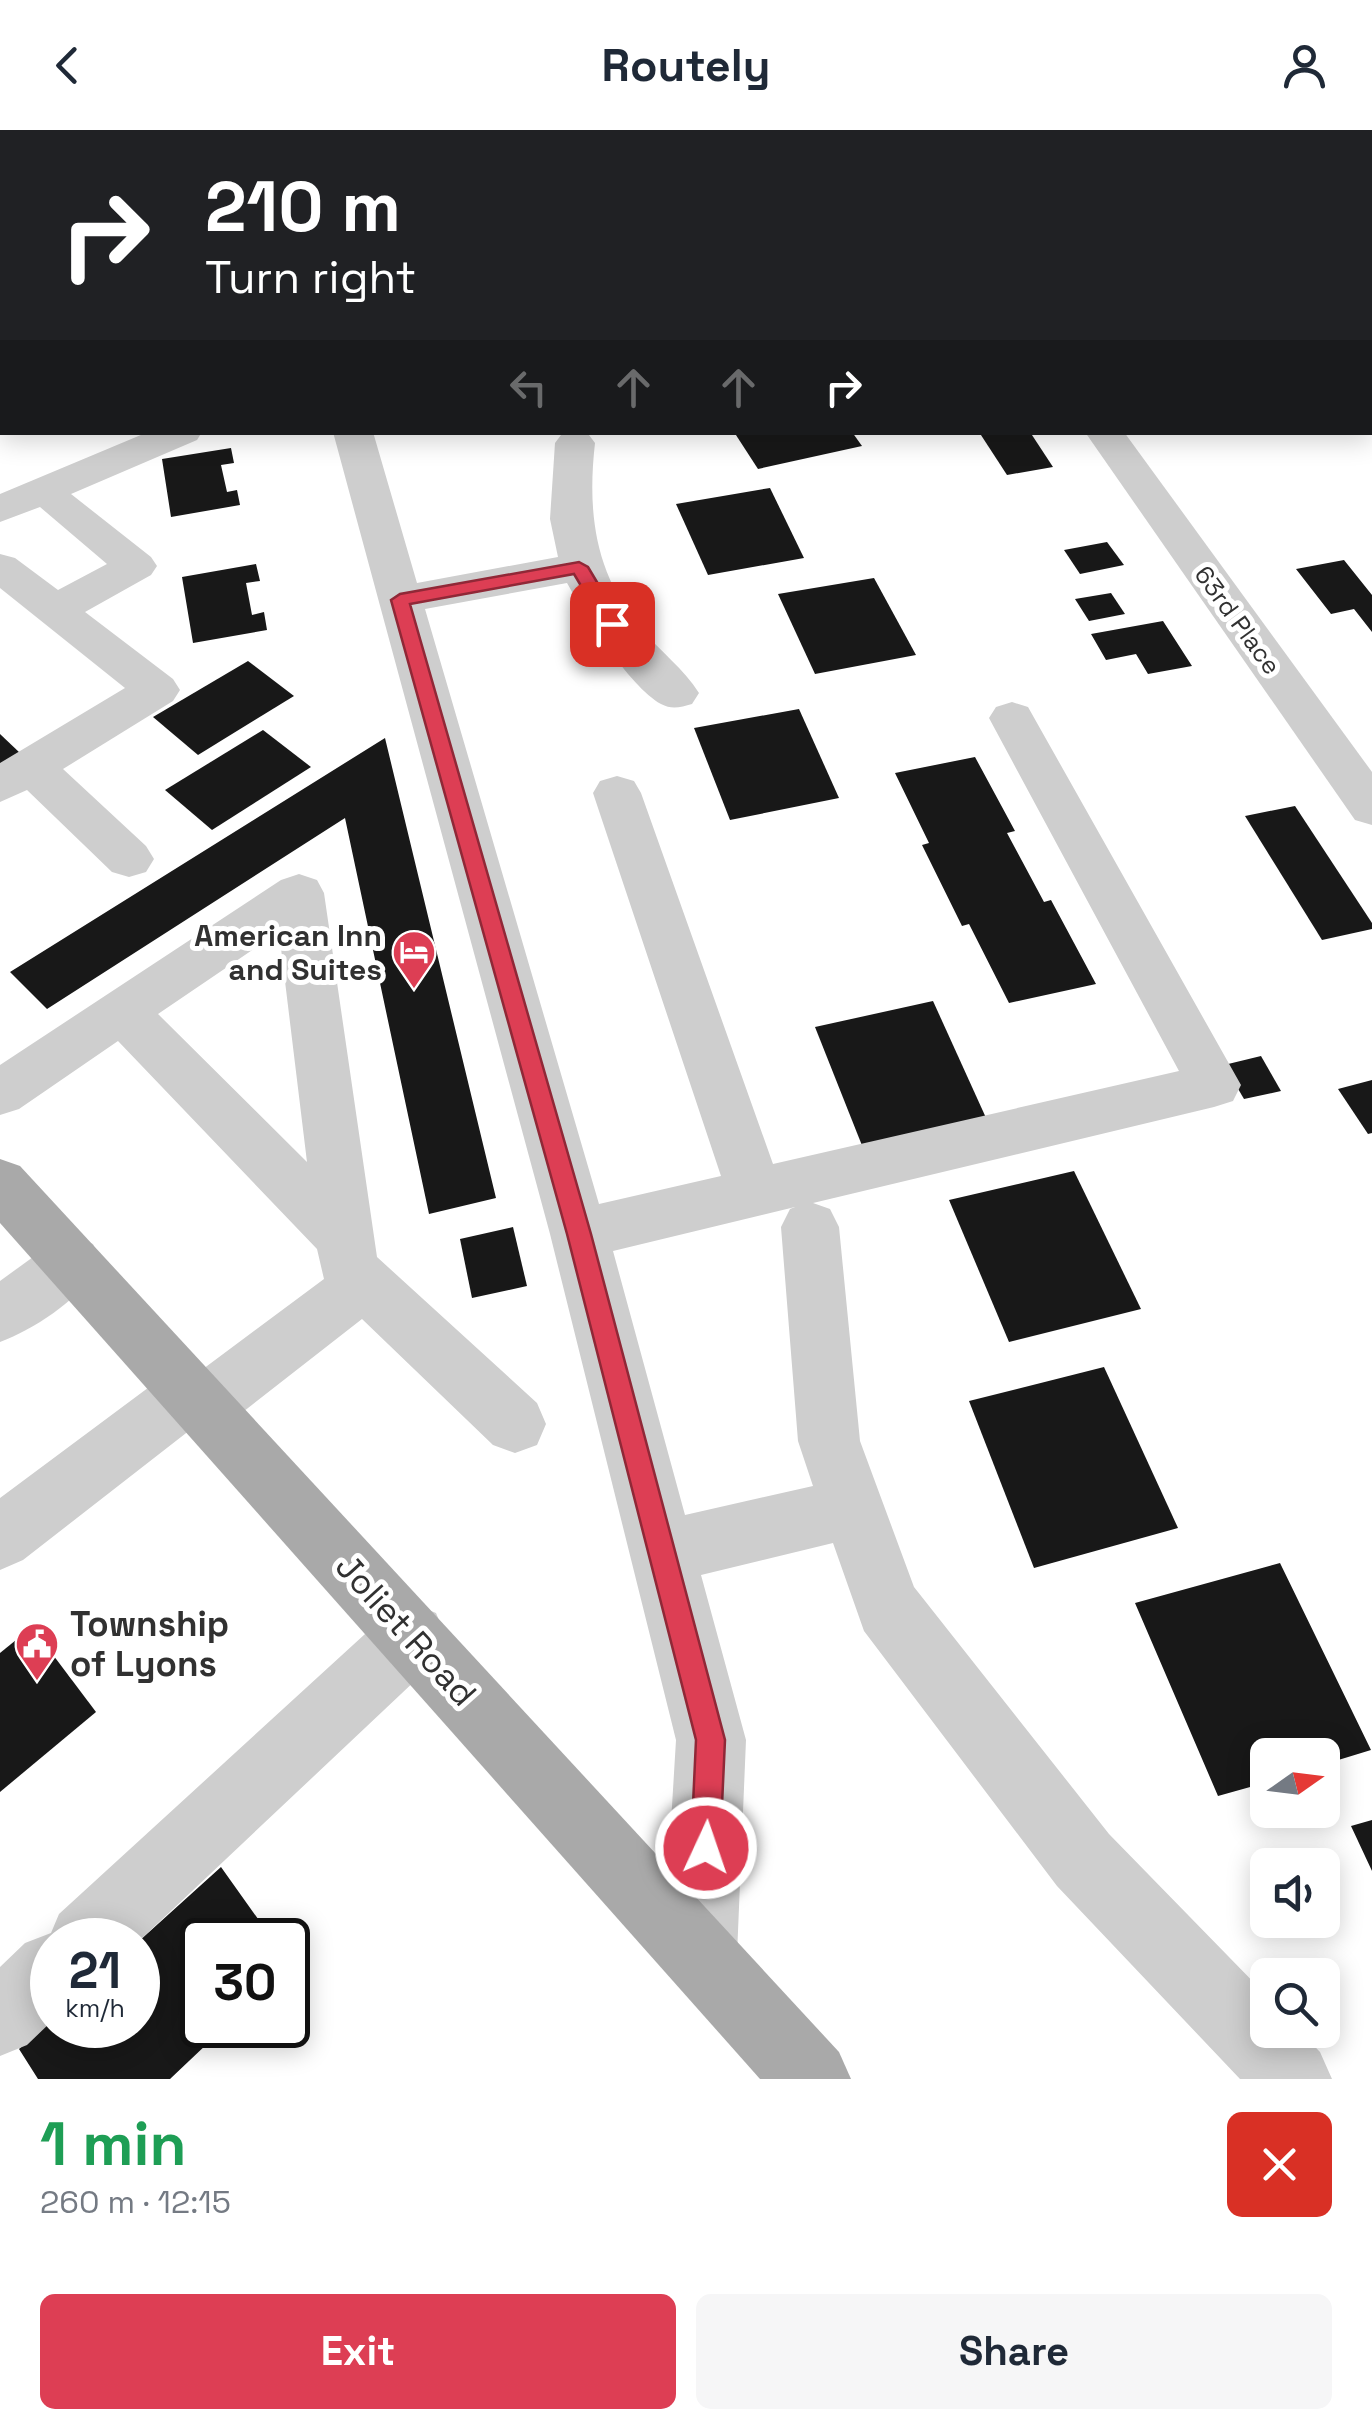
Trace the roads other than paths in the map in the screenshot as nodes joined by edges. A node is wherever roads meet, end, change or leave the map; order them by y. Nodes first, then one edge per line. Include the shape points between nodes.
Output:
1 (175, 435) edge
2 (354, 435) edge
3 (1106, 435) edge
4 (574, 443) dead end
5 (58, 503) dead end
6 (0, 509) edge
7 (0, 567) edge
8 (579, 567) junction
9 (400, 600) junction
10 (55, 610) junction
11 (676, 694) dead end
12 (1012, 718) dead end
13 (16, 775) edge
14 (617, 792) dead end
15 (1372, 808) edge
16 (129, 860) dead end
17 (122, 1011) junction
18 (0, 1092) edge
19 (0, 1183) edge
20 (782, 1210) junction
21 (579, 1234) junction
22 (355, 1261) junction
23 (72, 1262) junction
24 (0, 1315) edge
25 (196, 1399) junction
26 (515, 1424) dead end
27 (852, 1508) junction
28 (0, 1538) edge
29 (661, 1552) junction
30 (412, 1637) junction
31 (108, 1918) edge
32 (700, 1955) junction
33 (30, 1990) edge
34 (0, 2018) edge
35 (812, 2079) edge
36 (1293, 2079) edge

1 - 6 street
2 - 9 street
3 - 15 street, 63rd Place
4 - 8 street via 568,503
5 - 10 street via 136,566
7 - 10 street
8 - 9 street
8 - 11 street via 612,624
9 - 21 street
10 - 13 street via 156,690
12 - 20 street via 1214,1085
13 - 16 street
14 - 20 street
17 - 18 street
17 - 22 street
17 - 22 street via 299,893
19 - 23 main road, Joliet Road
20 - 21 street
20 - 27 street via 829,1442
21 - 29 street
22 - 25 street
22 - 26 street
23 - 24 street
23 - 25 main road, Joliet Road
25 - 28 street
25 - 30 main road, Joliet Road
27 - 29 street
27 - 36 street via 888,1608 1083,1860
29 - 32 street via 711,1740
30 - 31 street
30 - 32 main road, Joliet Road
32 - 35 main road, Joliet Road
33 - 34 street

